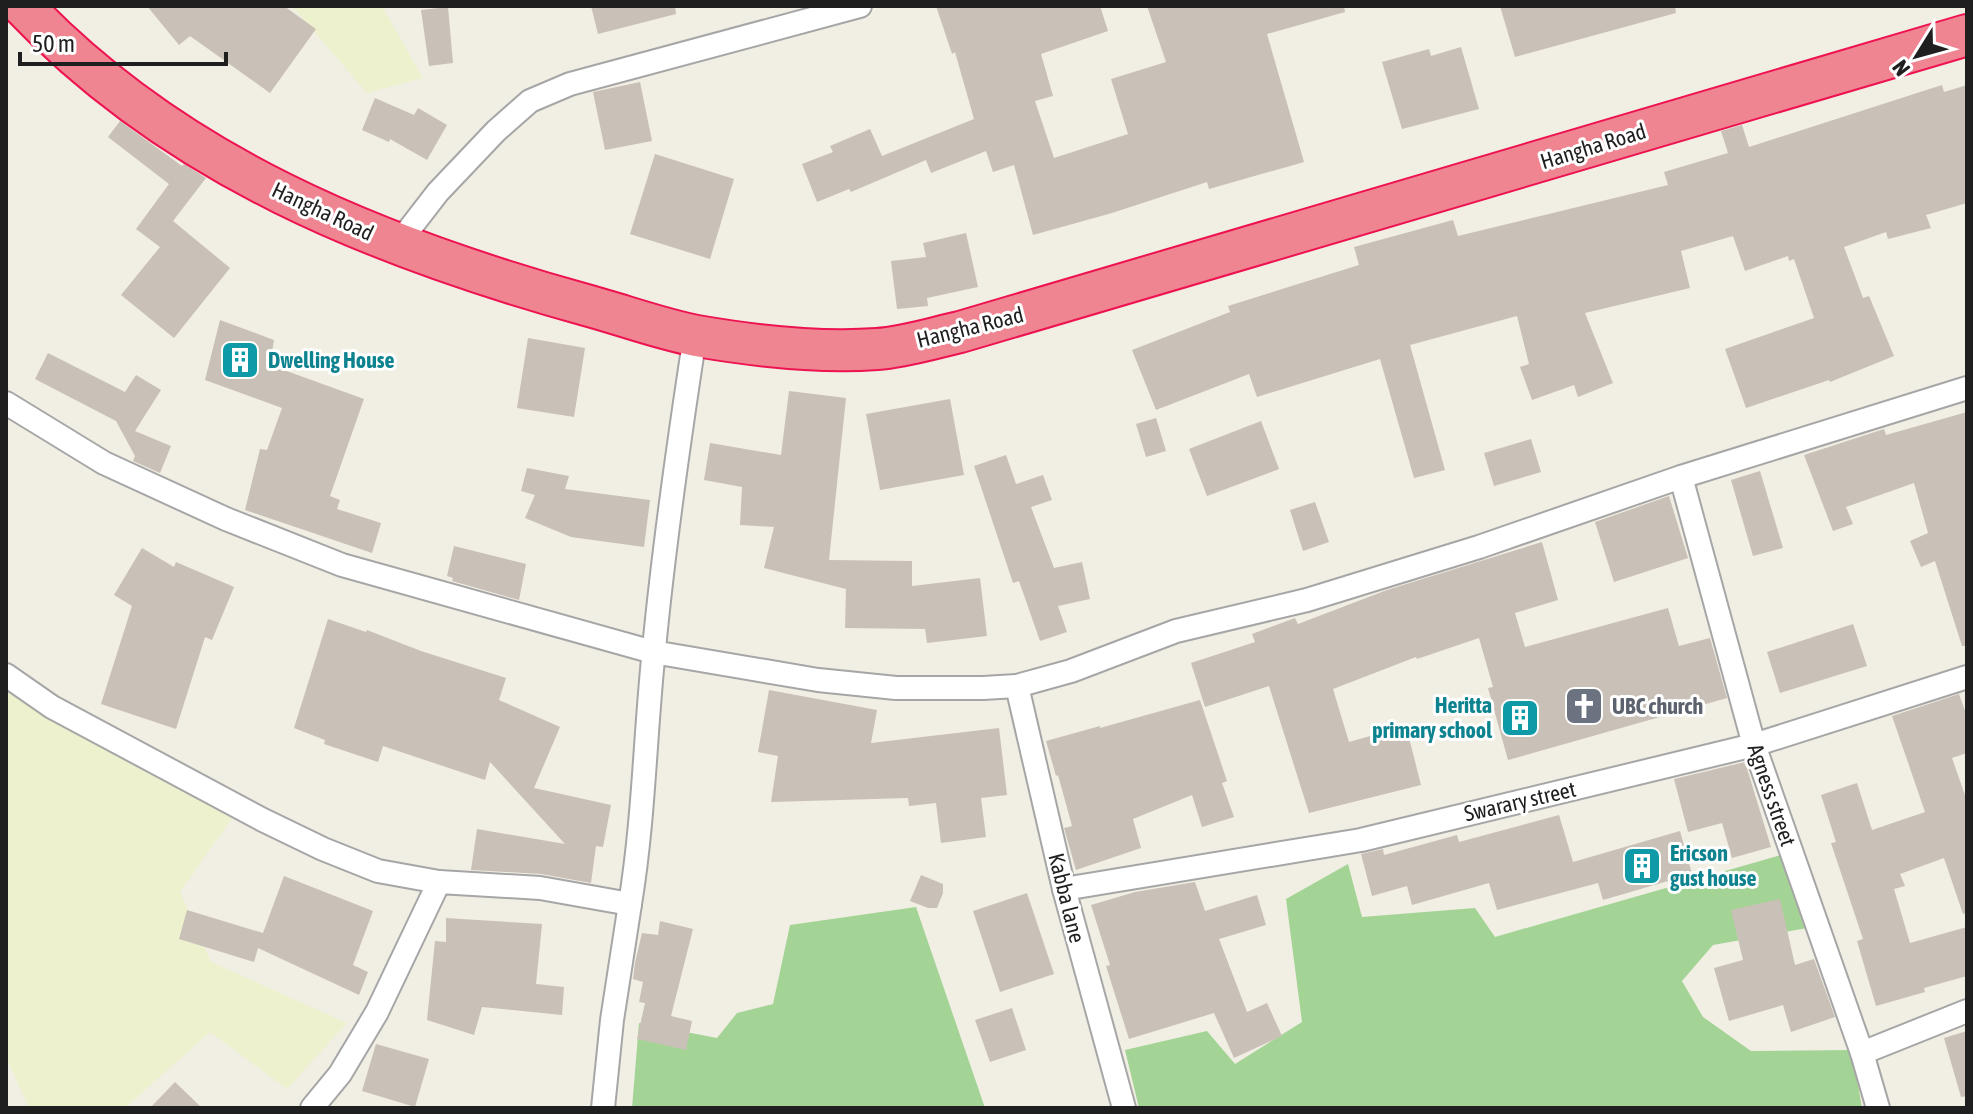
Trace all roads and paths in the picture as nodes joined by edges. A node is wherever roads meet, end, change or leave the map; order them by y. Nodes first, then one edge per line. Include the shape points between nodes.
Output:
1 (23, 6) edge
2 (860, 6) edge
3 (1967, 35) edge
4 (397, 245) junction
5 (695, 336) junction
6 (1967, 388) edge
7 (6, 403) edge
8 (1681, 477) junction
9 (653, 652) junction
10 (6, 675) edge
11 (1967, 677) edge
12 (1017, 686) junction
13 (1754, 745) junction
14 (439, 882) junction
15 (1064, 889) junction
16 (630, 904) junction
17 (1967, 1011) edge
18 (1862, 1053) junction
19 (312, 1108) edge
20 (603, 1108) edge
21 (1124, 1108) edge
22 (1878, 1108) edge

1 - 4 highway, Hangha Road via 147,115 235,171
2 - 4 street via 570,84 530,101 438,192
3 - 5 highway, Hangha Road via 960,332 879,349 804,348
4 - 5 highway, Hangha Road
5 - 9 street
6 - 8 street
7 - 9 street via 104,463 342,565
8 - 12 street via 1464,551 1307,600 1176,631
8 - 13 street, Agness street
9 - 12 street via 896,688
9 - 16 street
10 - 14 street via 52,707 287,832 378,871
11 - 13 street, Swarary street
12 - 15 street, Kabba lane
13 - 15 street, Swarary street via 1361,840
13 - 18 street, Agness street
14 - 16 street via 540,888
14 - 19 street via 377,1012 340,1074
15 - 21 street, Kabba lane
16 - 20 street
17 - 18 street
18 - 22 street, Agness street

